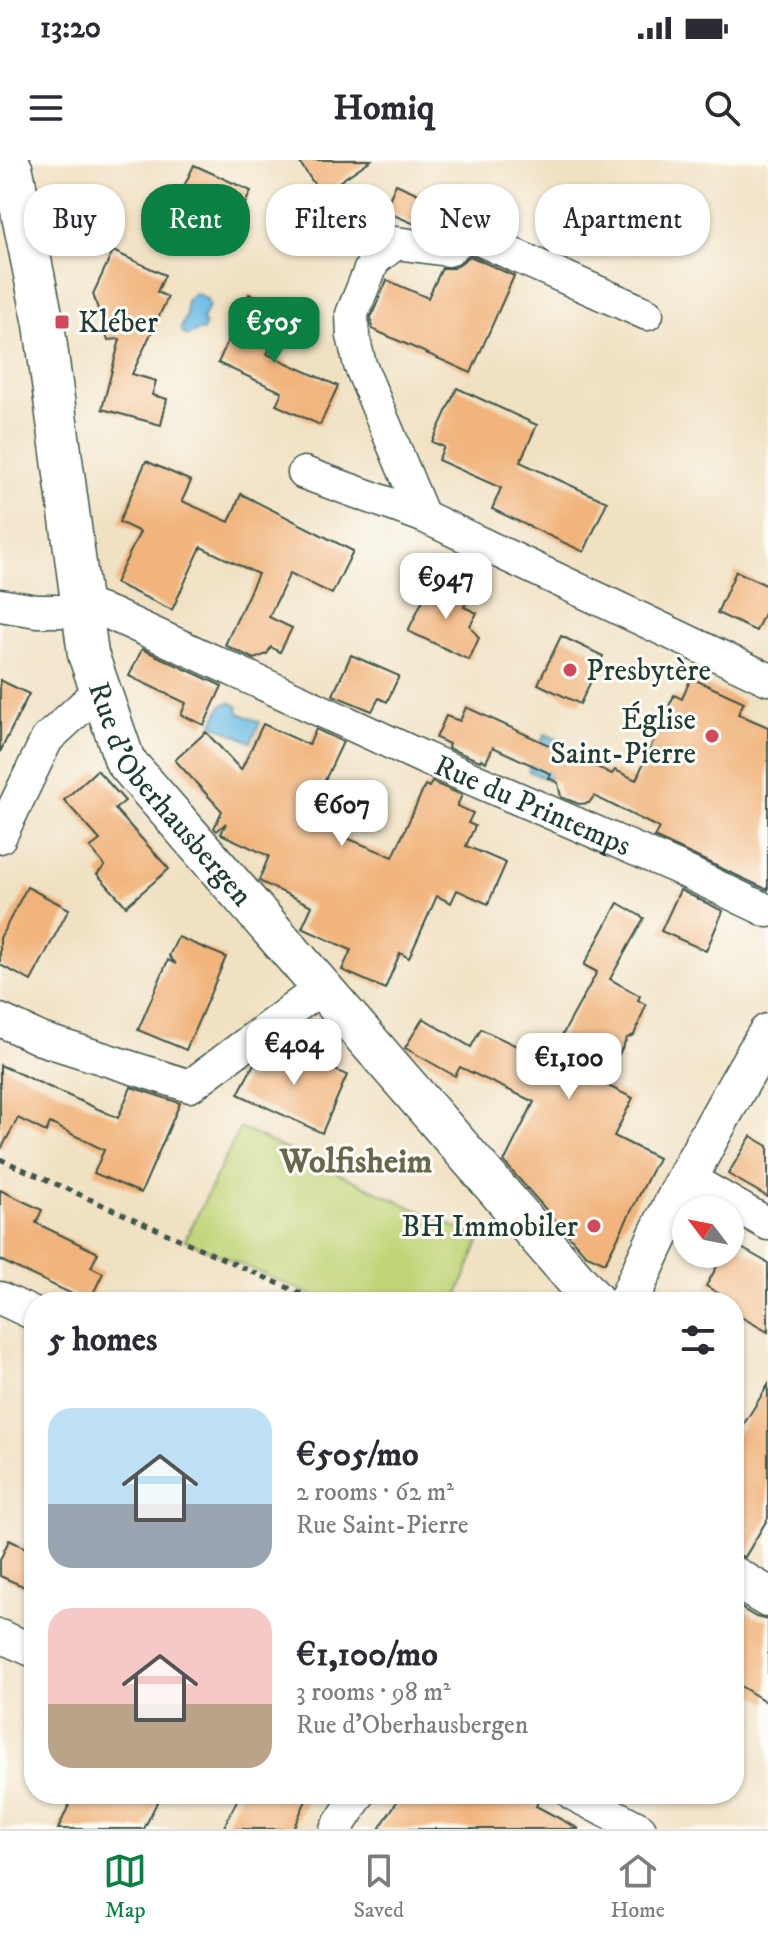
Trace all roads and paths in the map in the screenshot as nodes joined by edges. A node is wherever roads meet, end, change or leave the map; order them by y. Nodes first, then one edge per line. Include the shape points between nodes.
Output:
1 (8, 160) edge
2 (647, 314) dead end
3 (304, 473) dead end
4 (423, 516) junction
5 (0, 605) edge
6 (80, 607) junction
7 (768, 679) edge
8 (100, 690) junction
9 (0, 837) edge
10 (768, 911) edge
11 (322, 987) junction
12 (0, 1020) edge
13 (768, 1034) edge
14 (0, 1159) edge
15 (688, 1178) junction
16 (768, 1224) edge
17 (298, 1292) edge
18 (586, 1292) edge
19 (632, 1292) edge
20 (0, 1298) edge
21 (24, 1309) edge
22 (744, 1583) edge
23 (768, 1597) edge
24 (0, 1636) edge
25 (24, 1647) edge
26 (350, 1804) edge
27 (592, 1804) edge
28 (336, 1829) edge
29 (640, 1829) edge

1 - 6 main road, Rue d'Oberhausbergen via 44,324
2 - 4 street via 467,234 448,250 396,243 374,260 352,314 353,336
3 - 4 street
4 - 7 street
5 - 6 street via 37,611
6 - 8 main road, Rue d'Oberhausbergen
6 - 10 street, Rue du Printemps via 111,614
8 - 9 street via 47,739
8 - 11 main road, Rue d'Oberhausbergen via 125,761
11 - 12 street via 190,1086 41,1039
11 - 18 main road, Rue d'Oberhausbergen
13 - 15 main road
14 - 17 path
15 - 16 street
15 - 19 main road
20 - 21 street
22 - 23 main road
24 - 25 street
26 - 28 street
27 - 29 street

